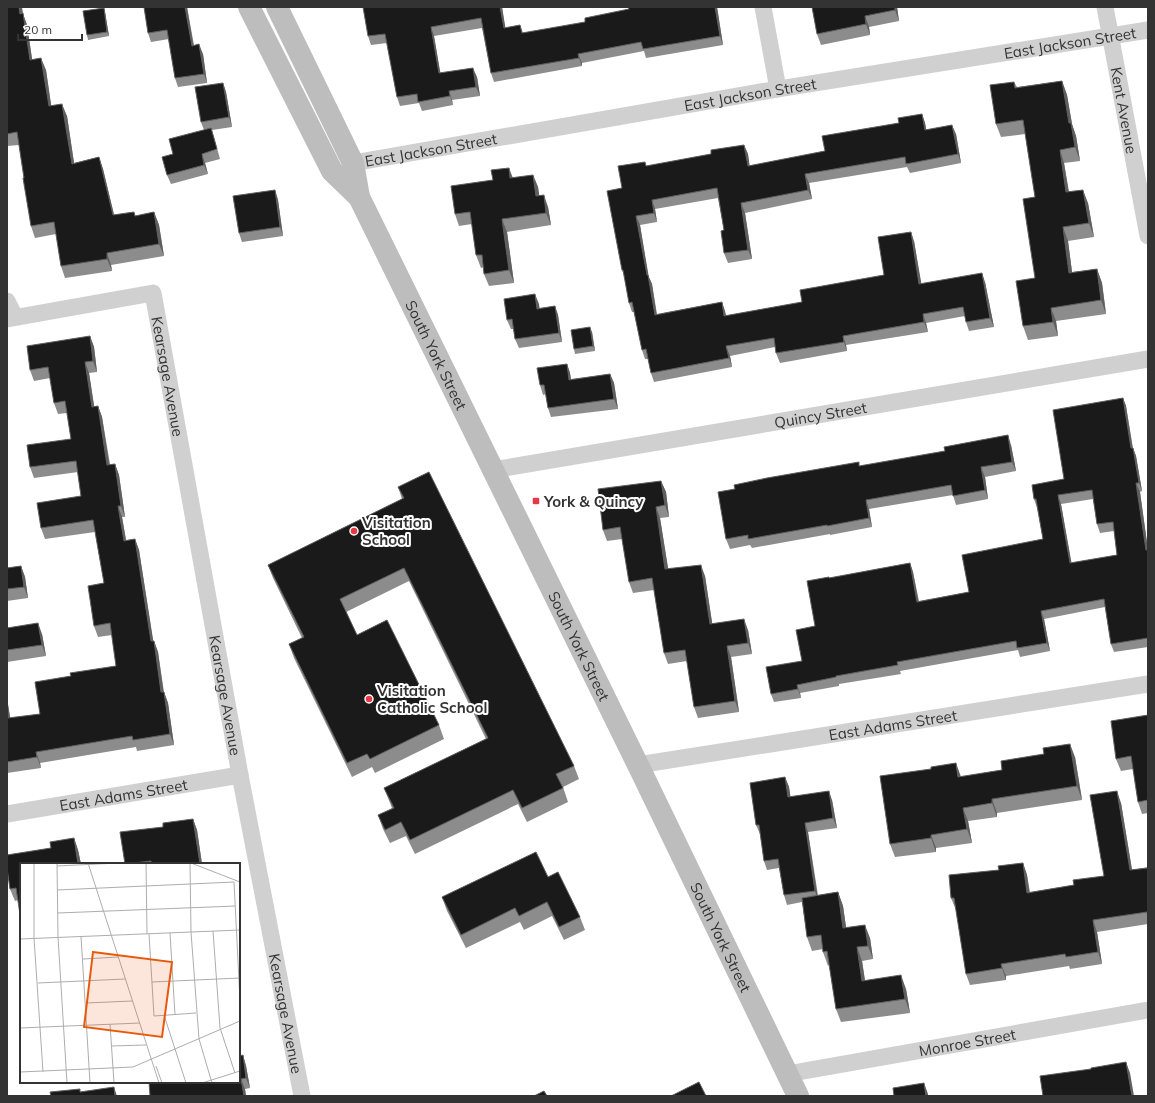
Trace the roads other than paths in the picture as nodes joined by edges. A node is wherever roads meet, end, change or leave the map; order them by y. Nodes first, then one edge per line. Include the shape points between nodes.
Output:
1 (250, 7) edge
2 (277, 7) edge
3 (762, 7) edge
4 (1105, 7) edge
5 (1148, 30) edge
6 (1110, 36) junction
7 (778, 89) junction
8 (353, 163) junction
9 (359, 198) junction
10 (1148, 236) edge
11 (7, 300) edge
12 (11, 318) edge
13 (1148, 359) edge
14 (493, 470) junction
15 (1148, 684) edge
16 (638, 765) junction
17 (240, 775) junction
18 (7, 814) edge
19 (1148, 1010) edge
20 (787, 1074) junction
21 (302, 1096) edge
22 (798, 1096) edge

1 - 9 main road, South York Street via 332,171
2 - 8 main road, South York Street
3 - 7 street
4 - 6 street, Kent Avenue
5 - 6 street, East Jackson Street
6 - 7 street, East Jackson Street
6 - 10 street, Kent Avenue
7 - 8 street, East Jackson Street
8 - 9 main road, South York Street
9 - 14 main road, South York Street
11 - 12 street
12 - 17 street, Kearsage Avenue via 153,293
13 - 14 street, Quincy Street
14 - 16 main road, South York Street
15 - 16 street, East Adams Street
16 - 20 main road, South York Street
17 - 18 street, East Adams Street
17 - 21 street, Kearsage Avenue
19 - 20 street, Monroe Street
20 - 22 main road, South York Street

